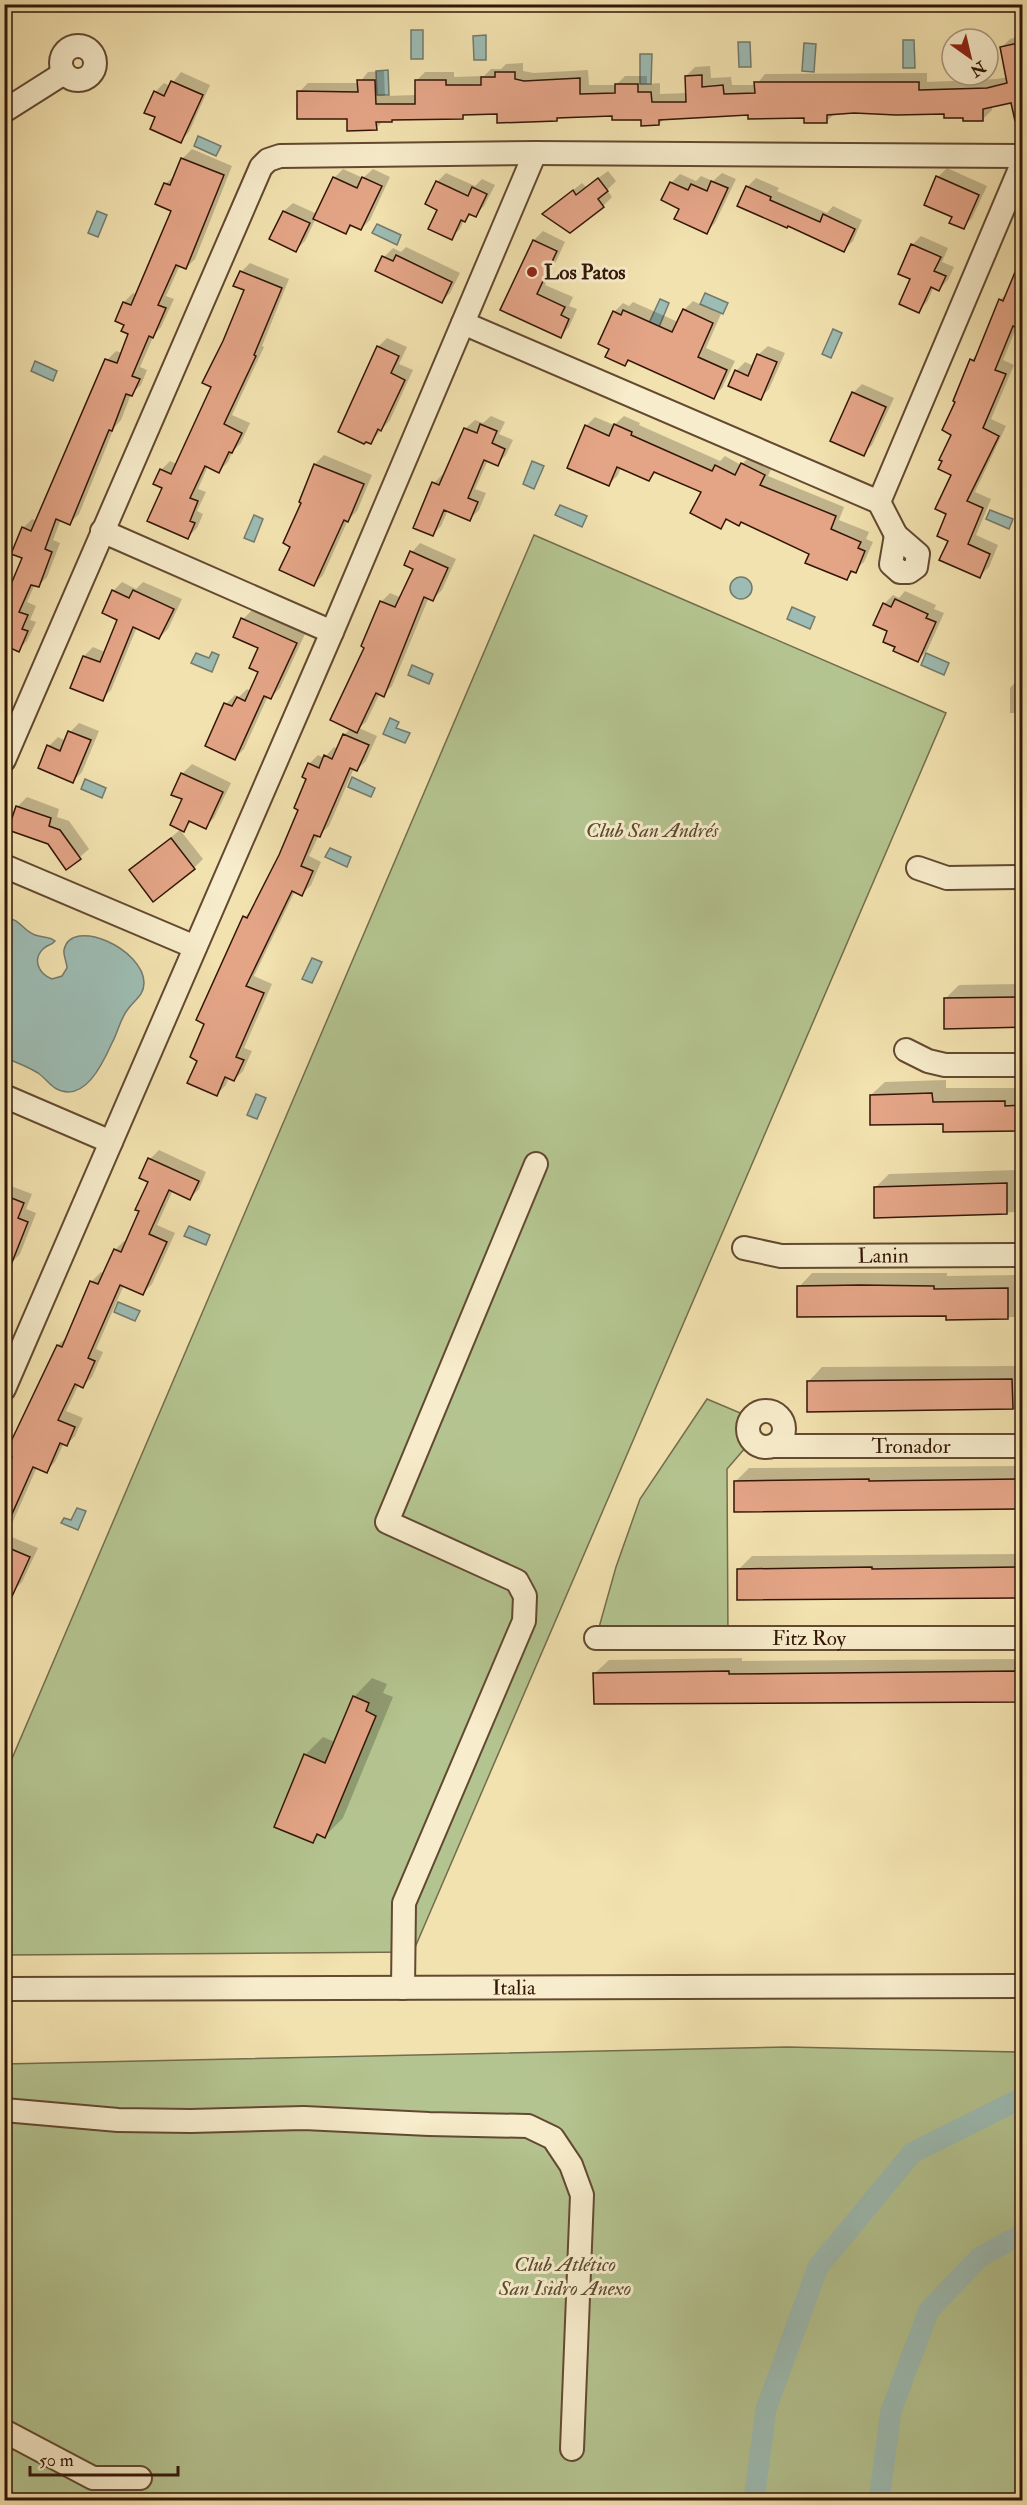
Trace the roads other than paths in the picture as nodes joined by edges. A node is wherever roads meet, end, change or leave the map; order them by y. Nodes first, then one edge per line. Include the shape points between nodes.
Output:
1 (64, 73) dead end
2 (4, 111) edge
3 (535, 153) junction
4 (1023, 156) edge
5 (1023, 164) edge
6 (463, 322) junction
7 (879, 502) junction
8 (102, 531) junction
9 (896, 535) dead end
10 (332, 632) junction
11 (4, 760) edge
12 (4, 866) edge
13 (918, 868) dead end
14 (1023, 877) edge
15 (195, 947) junction
16 (906, 1050) dead end
17 (1023, 1065) edge
18 (4, 1096) edge
19 (111, 1142) junction
20 (536, 1164) dead end
21 (744, 1248) dead end
22 (1023, 1255) edge
23 (4, 1389) edge
24 (784, 1426) junction
25 (773, 1446) junction
26 (1023, 1446) edge
27 (801, 1447) junction
28 (596, 1638) dead end
29 (1023, 1638) edge
30 (1023, 1986) edge
31 (403, 1988) junction
32 (4, 1989) edge
33 (4, 2110) edge
34 (4, 2431) edge
35 (573, 2449) dead end
36 (140, 2478) dead end

1 - 2 street
3 - 4 street
3 - 6 street
3 - 8 street via 280,156 268,160 256,178
5 - 7 street
6 - 7 street
6 - 10 street
7 - 9 street
8 - 10 street
8 - 11 street
10 - 15 street
12 - 15 street
13 - 14 street via 947,878
15 - 19 street
16 - 17 street via 945,1065
18 - 19 street
19 - 23 street
20 - 31 street via 387,1522 517,1581 525,1596 524,1621 404,1903
21 - 22 street, Lanin via 781,1256
24 - 25 street via 782,1438
24 - 25 street, Tronador via 774,1412 762,1411 752,1418 748,1429 752,1440 762,1447
24 - 27 street, Tronador
25 - 27 street, Tronador
26 - 27 street, Tronador
28 - 29 street, Fitz Roy
30 - 31 street, Italia
31 - 32 street, Italia
33 - 35 street via 118,2120 304,2118 528,2126 553,2138 571,2164 582,2195
34 - 36 street via 93,2478

